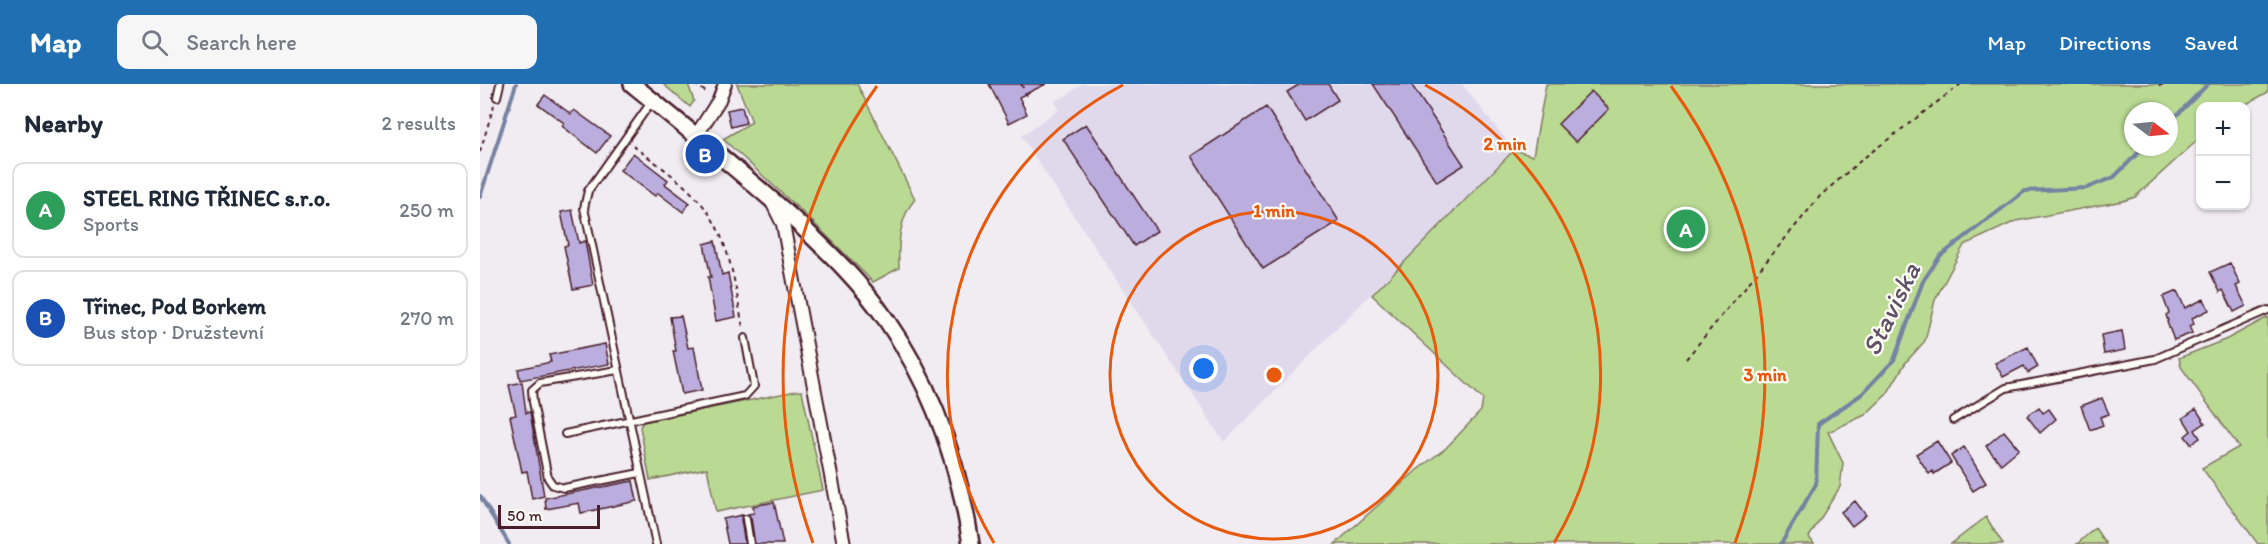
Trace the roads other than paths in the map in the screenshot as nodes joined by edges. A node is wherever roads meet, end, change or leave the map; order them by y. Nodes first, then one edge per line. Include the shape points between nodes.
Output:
1 (500, 84) edge
2 (632, 84) edge
3 (725, 84) edge
4 (497, 97) road end
5 (652, 100) junction
6 (696, 136) junction
7 (769, 197) junction
8 (2268, 310) edge
9 (745, 338) road end
10 (618, 370) junction
11 (1953, 420) dead end
12 (630, 421) junction
13 (565, 434) dead end
14 (640, 472) junction
15 (746, 519) dead end
16 (656, 544) edge
17 (750, 544) edge
18 (844, 544) edge
19 (971, 544) edge

1 - 4 lane
2 - 5 street
3 - 6 street
5 - 6 street
5 - 10 lane via 588,191 584,208
6 - 7 street
7 - 18 street via 783,224
7 - 19 street via 847,270 888,321 927,391 957,474
8 - 11 lane via 2155,359 2006,388
9 - 12 lane via 754,386 745,396
10 - 12 lane
10 - 14 lane via 540,383 532,390 546,469 553,485 564,488
12 - 13 lane
12 - 14 lane
14 - 16 lane
15 - 17 lane

